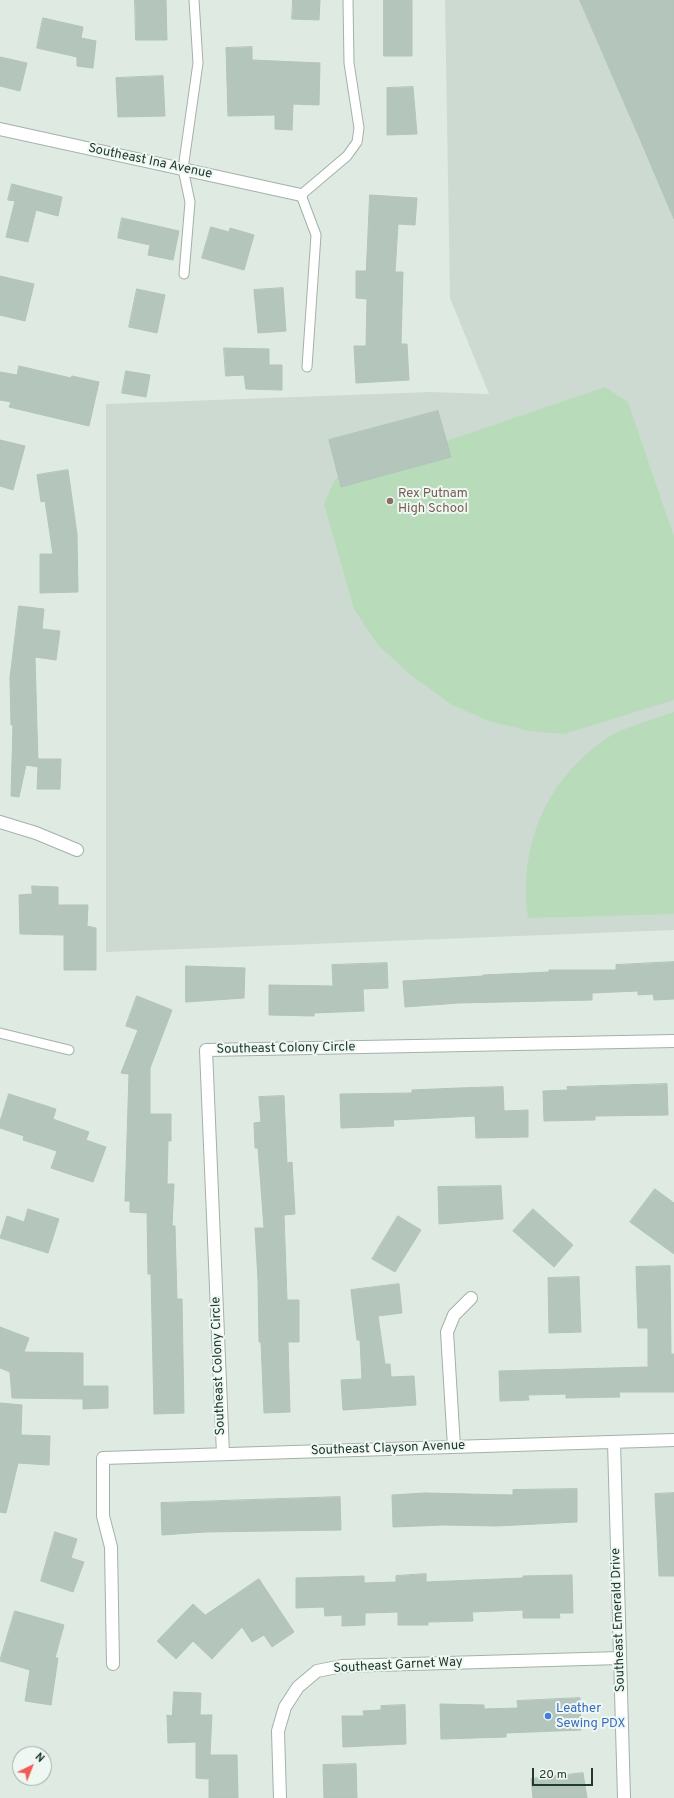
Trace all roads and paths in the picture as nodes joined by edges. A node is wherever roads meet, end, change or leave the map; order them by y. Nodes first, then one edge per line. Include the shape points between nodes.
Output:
1 (194, 0) edge
2 (348, 0) edge
3 (0, 129) edge
4 (183, 168) junction
5 (301, 195) junction
6 (184, 274) dead end
7 (307, 366) dead end
8 (0, 822) edge
9 (77, 850) dead end
10 (0, 1033) edge
11 (674, 1041) edge
12 (69, 1050) dead end
13 (471, 1298) dead end
14 (674, 1440) edge
15 (614, 1442) junction
16 (454, 1447) junction
17 (223, 1454) junction
18 (620, 1658) junction
19 (113, 1664) dead end
20 (280, 1798) edge
21 (624, 1798) edge

1 - 4 lane via 198,63
2 - 5 lane via 350,63 359,128 357,142 347,156
3 - 4 street, Southeast Ina Avenue
4 - 5 street, Southeast Ina Avenue
4 - 6 lane via 190,202
5 - 7 lane via 316,236
8 - 9 street
10 - 12 lane
11 - 17 street, Southeast Colony Circle via 206,1050
13 - 16 street via 454,1314 447,1332
14 - 15 street, Southeast Clayson Avenue
15 - 16 street, Southeast Clayson Avenue
15 - 18 street, Southeast Emerald Drive
16 - 17 street, Southeast Clayson Avenue
17 - 19 street, Southeast Clayson Avenue via 103,1458 103,1516 111,1547
18 - 20 street, Southeast Garnet Way via 342,1666 317,1671 298,1687 283,1713 278,1731
18 - 21 street, Southeast Emerald Drive

